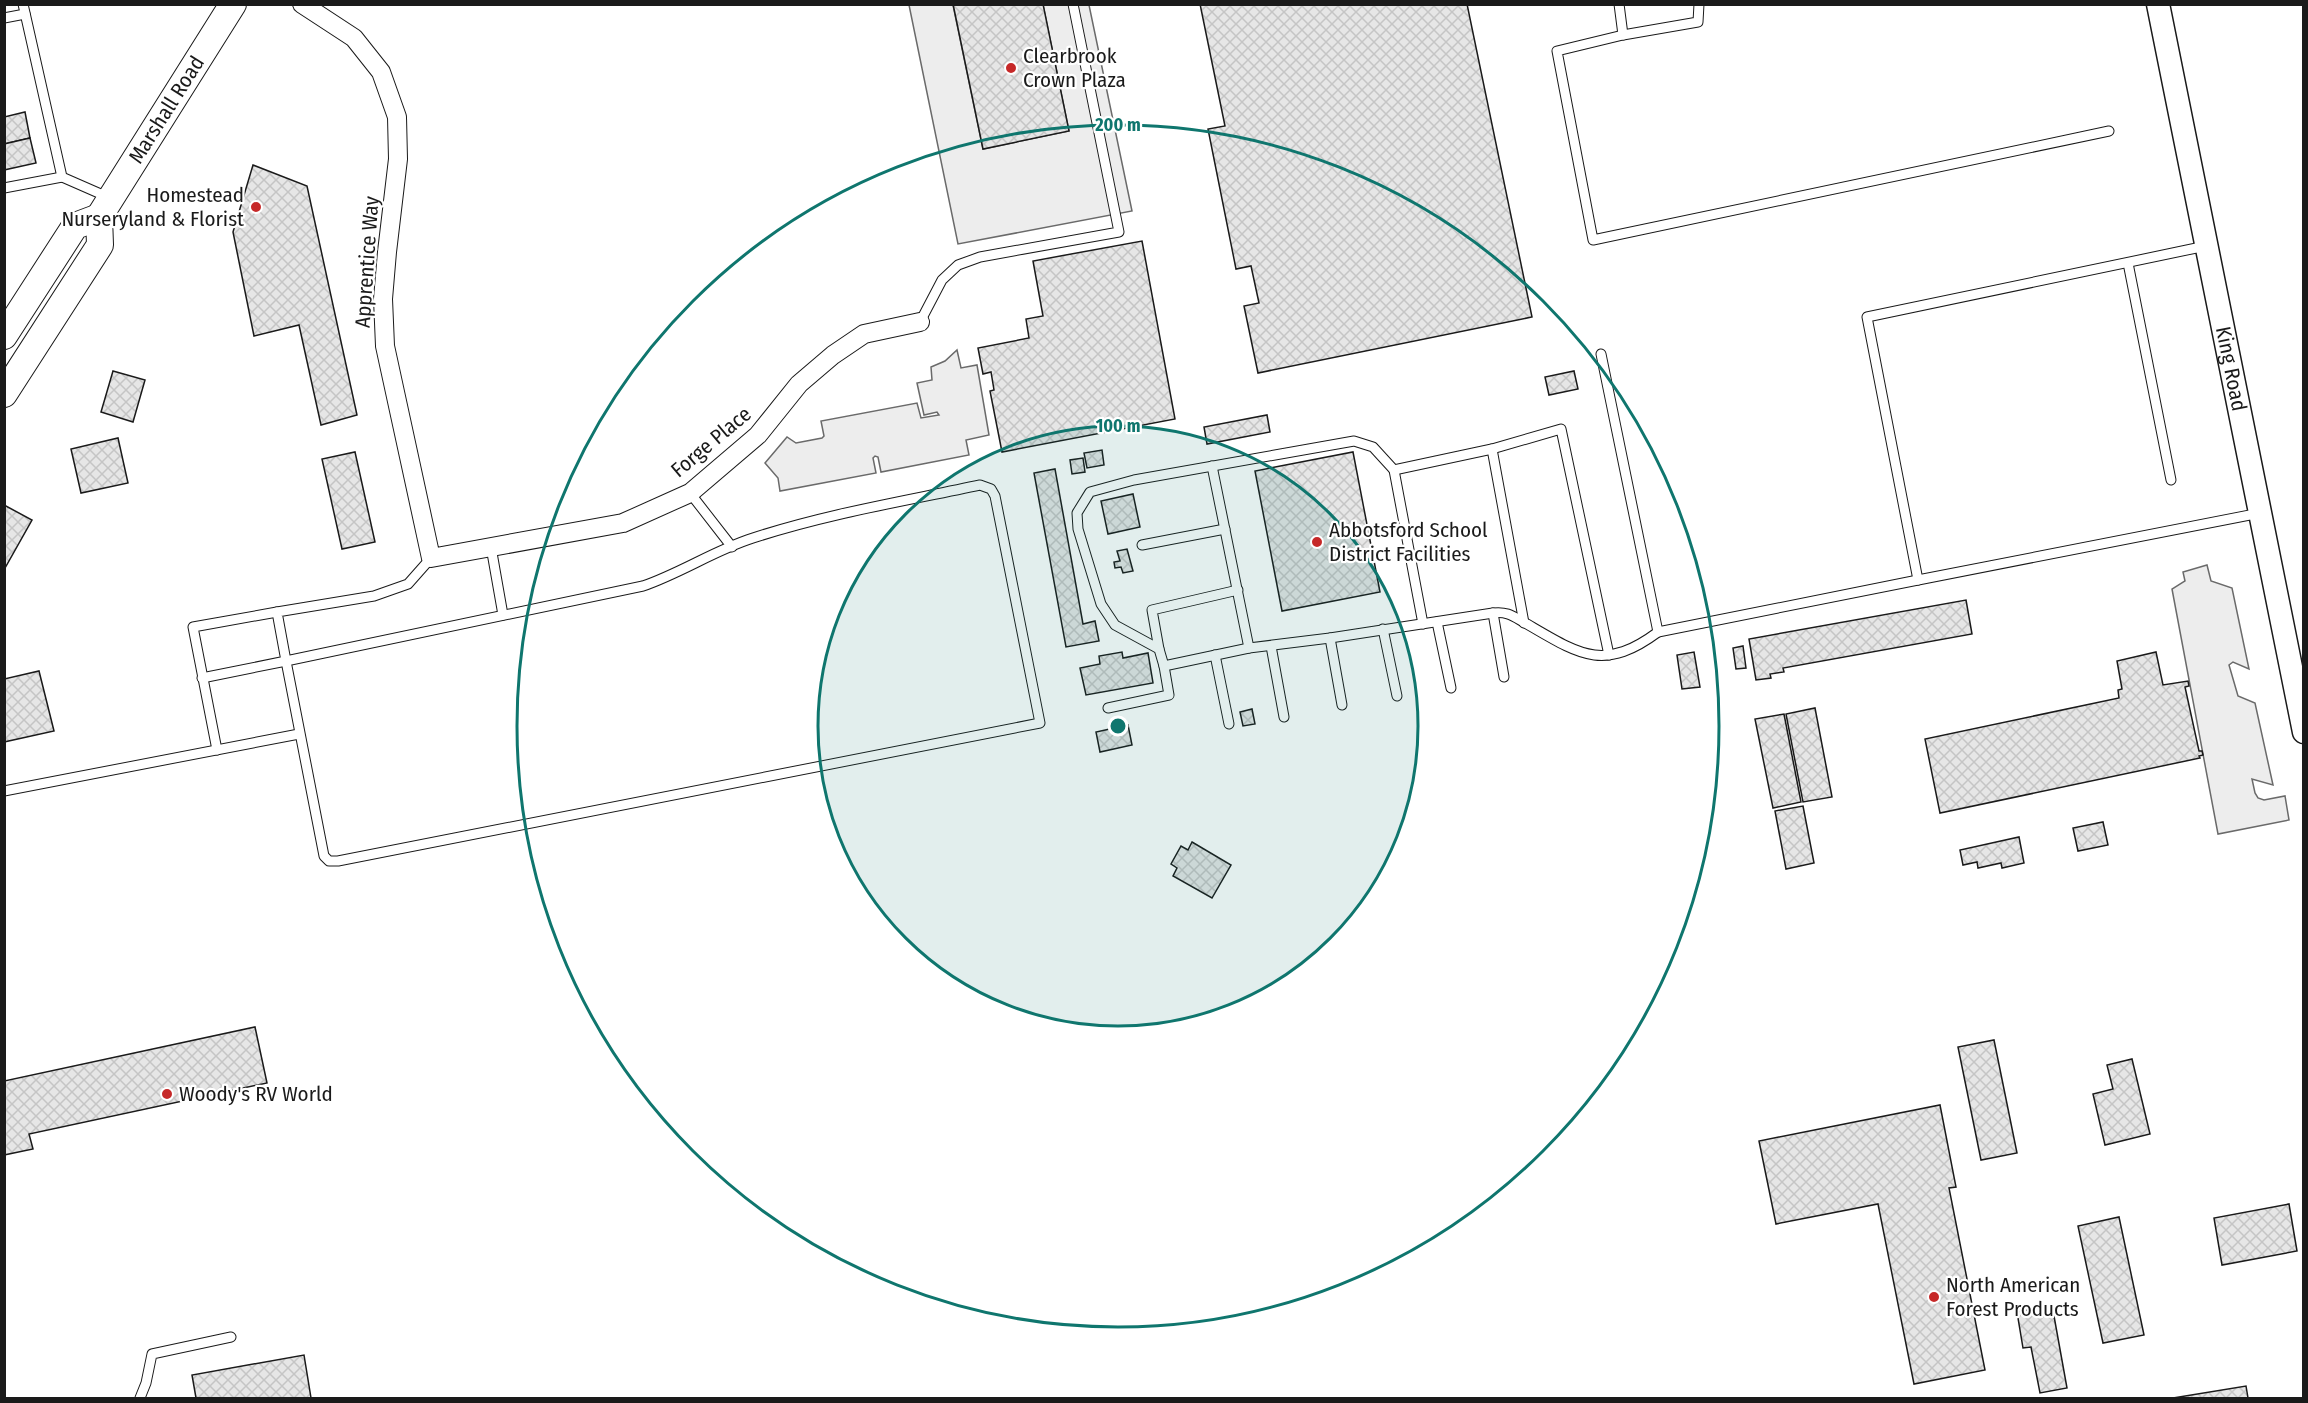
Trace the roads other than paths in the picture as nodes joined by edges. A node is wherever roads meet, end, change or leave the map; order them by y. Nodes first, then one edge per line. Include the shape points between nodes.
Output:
1 (233, 4) edge
2 (302, 4) edge
3 (1073, 4) edge
4 (1619, 4) edge
5 (1699, 4) edge
6 (2158, 4) edge
7 (24, 9) edge
8 (4, 18) edge
9 (1623, 35) junction
10 (2109, 131) dead end
11 (62, 177) junction
12 (4, 188) edge
13 (105, 207) junction
14 (2206, 246) junction
15 (2128, 263) junction
16 (920, 322) joint
17 (4, 336) edge
18 (1601, 354) dead end
19 (4, 394) edge
20 (1492, 449) junction
21 (1212, 466) junction
22 (1394, 470) junction
23 (2171, 480) dead end
24 (690, 493) junction
25 (2260, 513) junction
26 (1225, 529) junction
27 (1142, 545) dead end
28 (491, 547) junction
29 (732, 547) junction
30 (431, 558) junction
31 (1918, 580) junction
32 (1238, 590) junction
33 (277, 612) junction
34 (1493, 613) junction
35 (503, 615) junction
36 (1437, 622) junction
37 (1524, 623) junction
38 (1423, 624) junction
39 (1383, 629) junction
40 (1658, 632) junction
41 (1330, 638) junction
42 (1271, 646) junction
43 (1249, 648) junction
44 (1159, 649) junction
45 (1609, 655) junction
46 (1215, 656) junction
47 (286, 661) junction
48 (1164, 666) junction
49 (1504, 676) dead end
50 (202, 678) junction
51 (1451, 688) dead end
52 (1397, 696) dead end
53 (1342, 705) dead end
54 (1108, 708) dead end
55 (1284, 717) dead end
56 (1229, 724) dead end
57 (2304, 732) edge
58 (299, 734) junction
59 (216, 750) junction
60 (4, 791) edge
61 (231, 1337) dead end
62 (140, 1398) edge

1 - 13 main road, Marshall Road
2 - 30 street, Apprentice Way via 354,38 381,72 397,117 398,159 383,299 385,346
3 - 16 lane via 1119,232 958,264 942,280
4 - 9 lane
5 - 9 lane via 1698,22
6 - 14 street, King Road
7 - 8 lane
7 - 11 lane
9 - 10 lane via 1557,51 1593,240
11 - 12 lane
11 - 13 lane
13 - 17 main road via 75,226
13 - 19 main road via 100,245
14 - 15 lane
14 - 25 street, King Road
15 - 23 lane
15 - 31 lane via 1867,317
16 - 24 street, Forge Place via 864,334 833,355 800,384 759,435
18 - 40 lane
20 - 22 lane
20 - 37 lane
20 - 45 lane via 1561,429
21 - 22 lane via 1354,441 1373,447
21 - 26 lane
21 - 44 lane via 1090,492 1077,513 1078,529 1101,604 1115,625
22 - 38 lane
24 - 28 street, Forge Place via 623,523
24 - 29 lane
25 - 31 lane
25 - 57 street, King Road
26 - 27 lane
26 - 32 lane
28 - 30 street, Forge Place
28 - 35 lane
29 - 35 lane via 644,586
29 - 58 lane via 787,528 980,484 991,489 1040,723 338,861 329,861 324,856
30 - 33 lane via 408,584 374,596
31 - 40 lane
32 - 43 lane
32 - 44 lane via 1152,610
33 - 47 lane
33 - 50 lane via 193,627
34 - 36 lane
34 - 37 lane via 1513,615
34 - 49 lane
35 - 47 lane
36 - 38 lane
36 - 51 lane
37 - 45 lane via 1592,656
38 - 39 lane
39 - 41 lane
39 - 52 lane
40 - 45 lane via 1641,645
41 - 42 lane
41 - 53 lane
42 - 43 lane
42 - 55 lane
43 - 46 lane
44 - 48 lane
46 - 48 lane
46 - 56 lane
47 - 50 lane
47 - 58 lane
48 - 54 lane via 1169,695
50 - 59 lane
58 - 59 lane
59 - 60 lane
61 - 62 lane via 152,1354

